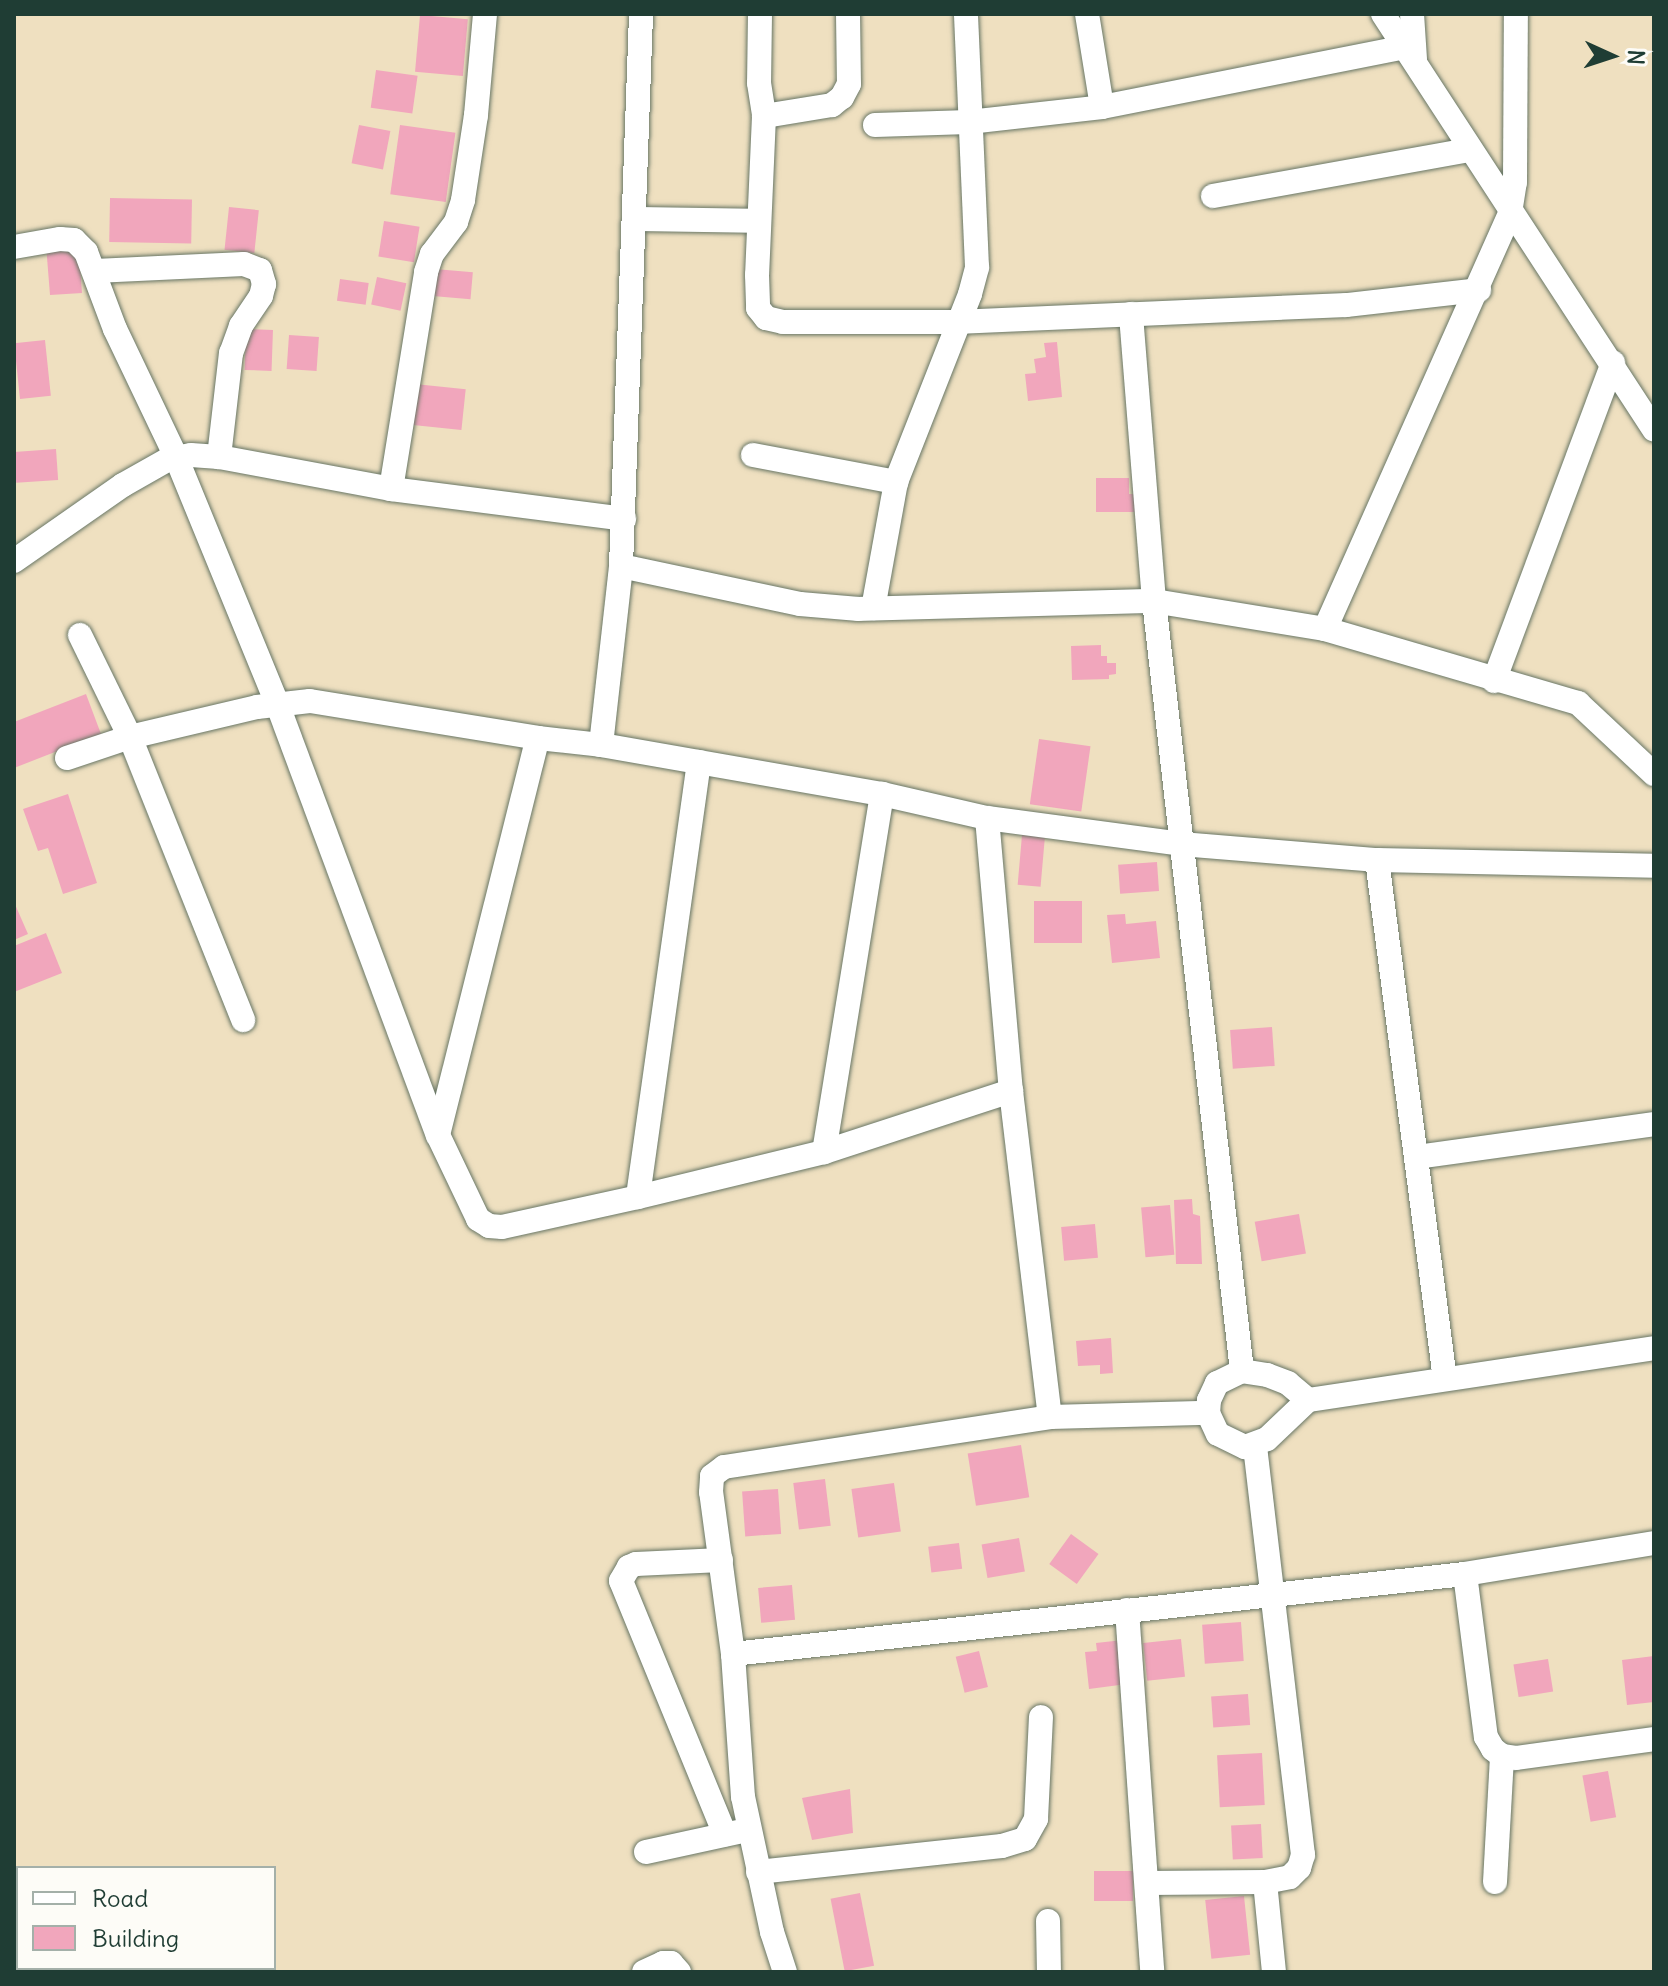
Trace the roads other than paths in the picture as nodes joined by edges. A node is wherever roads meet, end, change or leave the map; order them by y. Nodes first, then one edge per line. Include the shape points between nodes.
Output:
1 (485, 14) edge
2 (641, 14) edge
3 (760, 14) edge
4 (848, 14) edge
5 (966, 14) edge
6 (1087, 14) edge
7 (1383, 14) edge
8 (1412, 14) edge
9 (1516, 14) edge
10 (1410, 56) junction
11 (1102, 107) junction
12 (764, 116) junction
13 (969, 122) junction
14 (875, 125) dead end
15 (1469, 150) junction
16 (1213, 196) dead end
17 (1510, 213) junction
18 (634, 219) junction
19 (757, 221) junction
20 (14, 247) edge
21 (95, 271) junction
22 (1479, 290) junction
23 (1131, 314) junction
24 (956, 322) junction
25 (1613, 363) junction
26 (1654, 429) edge
27 (753, 455) dead end
28 (176, 457) junction
29 (219, 457) junction
30 (896, 482) junction
31 (391, 489) junction
32 (624, 519) junction
33 (14, 561) edge
34 (621, 566) junction
35 (1154, 601) junction
36 (873, 608) junction
37 (1325, 629) junction
38 (80, 635) dead end
39 (1494, 681) junction
40 (277, 703) junction
41 (130, 737) junction
42 (538, 738) junction
43 (601, 745) junction
44 (67, 758) dead end
45 (699, 762) junction
46 (1654, 774) edge
47 (882, 794) junction
48 (987, 818) junction
49 (1181, 844) junction
50 (1377, 860) junction
51 (1654, 866) edge
52 (243, 1020) dead end
53 (1011, 1091) junction
54 (1654, 1124) edge
55 (438, 1135) junction
56 (824, 1152) junction
57 (1417, 1157) junction
58 (638, 1197) junction
59 (1654, 1348) edge
60 (1242, 1371) junction
61 (1445, 1379) junction
62 (1308, 1400) junction
63 (1208, 1413) junction
64 (1050, 1417) junction
65 (1255, 1446) junction
66 (1654, 1543) edge
67 (721, 1560) junction
68 (1465, 1574) junction
69 (1274, 1594) junction
70 (1127, 1610) junction
71 (733, 1654) junction
72 (1041, 1717) dead end
73 (1654, 1739) edge
74 (1502, 1756) junction
75 (737, 1833) junction
76 (646, 1852) dead end
77 (758, 1872) junction
78 (1265, 1882) junction
79 (1495, 1882) dead end
80 (1148, 1883) junction
81 (1048, 1921) dead end
82 (644, 1972) edge
83 (679, 1972) edge
84 (785, 1972) edge
85 (1049, 1972) edge
86 (1152, 1972) edge
87 (1274, 1972) edge

1 - 31 street via 463,200 426,272
2 - 18 street
3 - 12 street
4 - 12 street via 849,84 842,97 832,105
5 - 13 street
6 - 11 street
7 - 10 street
8 - 10 street
9 - 17 street via 1515,182
10 - 11 street
10 - 15 street
11 - 13 street
12 - 19 street
13 - 14 street
13 - 24 street via 977,267
15 - 16 street
15 - 17 street
17 - 22 street
17 - 25 street
18 - 19 street
18 - 32 street
19 - 24 street via 758,308 766,318
20 - 21 street via 74,240
21 - 28 street via 115,329
21 - 29 street via 244,264 260,270 261,296 231,353
22 - 23 street via 1347,305
22 - 37 street
23 - 24 street
23 - 35 street
24 - 30 street
25 - 26 street
25 - 39 street
27 - 30 street
28 - 29 street
28 - 33 street via 123,485
28 - 40 street
29 - 31 street
30 - 36 street
31 - 32 street
32 - 34 street
34 - 36 street via 800,604
34 - 43 street
35 - 36 street
35 - 37 street
35 - 49 street
37 - 39 street
38 - 41 street
39 - 46 street via 1578,703
40 - 41 street
40 - 42 street via 339,704
40 - 55 street
41 - 44 street
41 - 52 street
42 - 43 street
42 - 55 street
43 - 45 street
45 - 47 street
45 - 58 street
47 - 48 street
47 - 56 street
48 - 49 street
48 - 53 street
49 - 50 street
49 - 60 street
50 - 51 street
50 - 57 street
53 - 56 street
53 - 64 street
54 - 57 street
55 - 58 street via 478,1219 489,1226
56 - 58 street
57 - 61 street
59 - 61 street
60 - 62 street via 1288,1383
60 - 63 street via 1217,1383
61 - 62 street
62 - 65 street
63 - 64 street
63 - 65 street via 1211,1425 1227,1441
64 - 67 street via 724,1467 712,1476 711,1492
65 - 69 street
66 - 68 street
67 - 71 street
67 - 75 street via 636,1564 621,1581
68 - 69 street
68 - 74 street via 1486,1737
69 - 70 street
69 - 78 street via 1303,1855 1290,1877
70 - 71 street
70 - 80 street
71 - 75 street
72 - 77 street via 1036,1819 1025,1839 1002,1846
73 - 74 street
74 - 79 street
75 - 76 street
75 - 77 street
77 - 84 street
78 - 80 street
78 - 87 street
80 - 86 street
81 - 85 street
82 - 83 street via 663,1963

